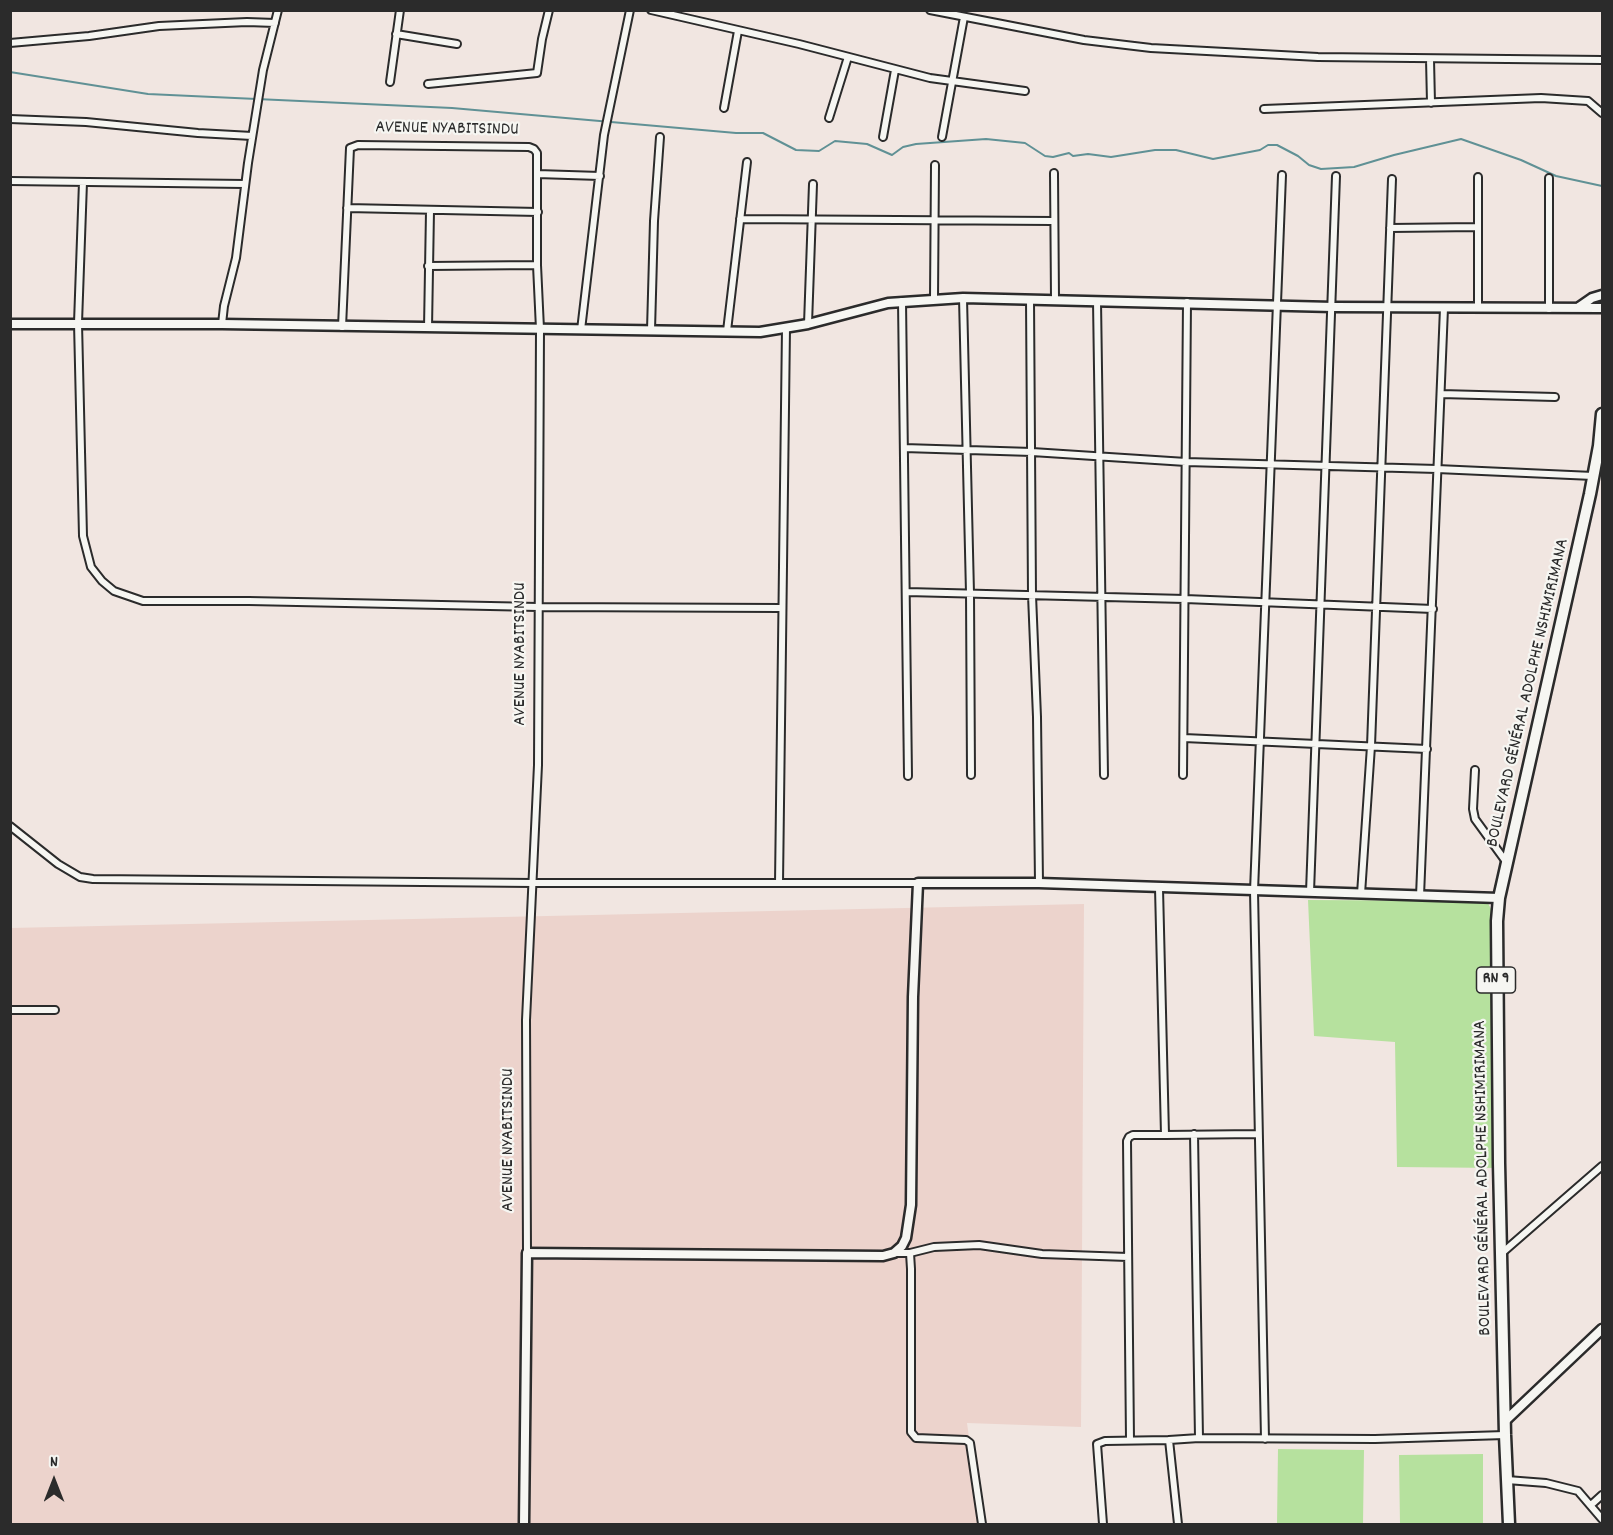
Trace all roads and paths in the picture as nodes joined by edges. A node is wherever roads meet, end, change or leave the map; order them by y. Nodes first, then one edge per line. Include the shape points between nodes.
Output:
1 (278, 10) edge
2 (400, 10) edge
3 (549, 10) edge
4 (630, 10) edge
5 (651, 10) edge
6 (930, 10) edge
7 (964, 17) junction
8 (275, 23) junction
9 (738, 31) junction
10 (396, 34) junction
11 (10, 43) edge
12 (457, 44) dead end
13 (848, 57) junction
14 (1430, 59) junction
15 (1602, 60) edge
16 (895, 70) junction
17 (953, 81) junction
18 (390, 82) dead end
19 (428, 84) dead end
20 (1025, 92) dead end
21 (1431, 104) junction
22 (724, 108) dead end
23 (1264, 109) dead end
24 (1602, 113) edge
25 (10, 118) edge
26 (829, 118) dead end
27 (252, 136) junction
28 (660, 137) dead end
29 (883, 137) dead end
30 (942, 137) dead end
31 (747, 162) dead end
32 (935, 165) dead end
33 (1054, 173) dead end
34 (537, 174) junction
35 (1282, 175) dead end
36 (600, 176) junction
37 (1336, 176) dead end
38 (1478, 177) dead end
39 (1549, 178) dead end
40 (1392, 179) dead end
41 (10, 181) edge
42 (83, 182) junction
43 (245, 184) junction
44 (813, 184) dead end
45 (347, 208) junction
46 (430, 211) junction
47 (538, 212) junction
48 (740, 219) junction
49 (812, 220) junction
50 (935, 220) junction
51 (1053, 221) junction
52 (1479, 227) junction
53 (1390, 228) junction
54 (537, 265) junction
55 (428, 266) junction
56 (1602, 295) edge
57 (963, 298) junction
58 (934, 299) junction
59 (1029, 299) junction
60 (1055, 299) junction
61 (902, 301) junction
62 (1097, 301) junction
63 (1187, 302) junction
64 (1276, 305) junction
65 (1333, 307) junction
66 (1388, 307) junction
67 (1579, 307) junction
68 (1444, 308) junction
69 (1478, 308) junction
70 (1602, 308) edge
71 (1549, 309) junction
72 (78, 323) junction
73 (10, 324) edge
74 (222, 324) junction
75 (808, 324) junction
76 (342, 327) junction
77 (428, 328) junction
78 (786, 328) junction
79 (540, 329) junction
80 (580, 330) junction
81 (651, 330) junction
82 (727, 331) junction
83 (1441, 394) junction
84 (1555, 397) dead end
85 (1602, 414) edge
86 (1601, 442) edge
87 (904, 448) junction
88 (966, 449) junction
89 (1032, 452) junction
90 (1098, 455) junction
91 (1186, 462) junction
92 (1269, 464) junction
93 (1326, 465) junction
94 (1381, 467) junction
95 (1437, 469) junction
96 (1593, 476) junction
97 (906, 592) junction
98 (970, 594) junction
99 (1032, 595) junction
100 (1102, 596) junction
101 (1185, 599) junction
102 (1265, 603) junction
103 (1320, 604) junction
104 (538, 607) junction
105 (1376, 607) junction
106 (782, 608) junction
107 (1433, 609) junction
108 (1184, 738) junction
109 (1260, 741) junction
110 (1315, 744) junction
111 (1371, 746) junction
112 (1427, 749) junction
113 (1475, 770) dead end
114 (971, 775) dead end
115 (1104, 775) dead end
116 (1183, 775) dead end
117 (908, 776) dead end
118 (10, 826) edge
119 (1507, 864) junction
120 (533, 883) junction
121 (779, 883) junction
122 (1039, 883) junction
123 (918, 884) junction
124 (1160, 888) junction
125 (1254, 891) junction
126 (1310, 892) junction
127 (1361, 894) junction
128 (1420, 896) junction
129 (1499, 898) junction
130 (10, 1010) edge
131 (55, 1010) dead end
132 (1194, 1134) junction
133 (1258, 1134) junction
134 (1165, 1135) junction
135 (1602, 1166) edge
136 (527, 1253) junction
137 (910, 1253) junction
138 (1502, 1253) junction
139 (894, 1254) junction
140 (1128, 1257) junction
141 (1602, 1329) edge
142 (1506, 1420) junction
143 (1505, 1435) junction
144 (1199, 1438) junction
145 (1130, 1440) junction
146 (1169, 1440) junction
147 (1265, 1440) junction
148 (1507, 1480) junction
149 (1602, 1494) edge
150 (1592, 1505) junction
151 (1602, 1519) edge
152 (524, 1524) edge
153 (982, 1524) edge
154 (1103, 1524) edge
155 (1178, 1524) edge
156 (1509, 1524) edge

1 - 8 street
2 - 10 street
3 - 19 street via 537,73
4 - 36 street via 604,135
5 - 9 street
6 - 7 street
7 - 14 street via 1142,47
7 - 17 street
8 - 11 street via 159,26
8 - 27 street
9 - 13 street
9 - 22 street
10 - 12 street
10 - 18 street
13 - 16 street
13 - 26 street
14 - 15 street
14 - 21 street
16 - 17 street
16 - 29 street
17 - 20 street
17 - 30 street
21 - 23 street
21 - 24 street via 1489,99 1577,99 1588,101
25 - 27 street
27 - 43 street
28 - 81 street
31 - 48 street
32 - 50 street
33 - 51 street
34 - 36 street
34 - 45 street, AVENUE NYABITSINDU via 537,153 530,147 353,146 349,151
34 - 47 street, AVENUE NYABITSINDU
35 - 64 street
36 - 80 street
37 - 65 street
38 - 52 street
39 - 71 street
40 - 53 street
41 - 42 street
42 - 43 street
42 - 72 street
43 - 74 street via 236,258
44 - 49 street
45 - 46 street
45 - 76 street, AVENUE NYABITSINDU
46 - 47 street
46 - 55 street
47 - 54 street, AVENUE NYABITSINDU
48 - 49 street
48 - 82 street
49 - 50 street
49 - 75 street
50 - 51 street
50 - 58 street
51 - 60 street
52 - 53 street
52 - 69 street
53 - 66 street
54 - 55 street
54 - 79 street, AVENUE NYABITSINDU
55 - 77 street
56 - 67 street
57 - 58 street
57 - 59 street
57 - 88 street
58 - 61 street
59 - 60 street
59 - 89 street
60 - 62 street
61 - 75 street
61 - 87 street
62 - 63 street
62 - 90 street
63 - 64 street
63 - 91 street
64 - 65 street
64 - 92 street
65 - 66 street
65 - 93 street
66 - 68 street
66 - 94 street
67 - 70 street
67 - 71 street
68 - 69 street
68 - 83 street
69 - 71 street
72 - 73 street
72 - 74 street
72 - 104 street via 83,536 91,567 114,591 143,601
74 - 76 street
75 - 78 street
76 - 77 street
77 - 79 street
78 - 82 street
78 - 106 street
79 - 80 street
79 - 104 street, AVENUE NYABITSINDU
80 - 81 street
81 - 82 street
83 - 84 street
83 - 95 street
85 - 86 main road, BOULEVARD GÉNÉRAL ADOLPHE NSHIMIRIMANA / RN 9
86 - 96 main road, BOULEVARD GÉNÉRAL ADOLPHE NSHIMIRIMANA / RN 9
87 - 88 street
87 - 97 street
88 - 89 street
88 - 98 street
89 - 90 street
89 - 99 street
90 - 91 street
90 - 100 street
91 - 92 street
91 - 101 street
92 - 93 street
92 - 102 street
93 - 94 street
93 - 103 street
94 - 95 street
94 - 105 street
95 - 96 street
95 - 107 street
96 - 119 main road, BOULEVARD GÉNÉRAL ADOLPHE NSHIMIRIMANA / RN 9
97 - 98 street
97 - 117 street
98 - 99 street
98 - 114 street
99 - 100 street
99 - 122 street
100 - 101 street
100 - 115 street
101 - 102 street
101 - 108 street
102 - 103 street
102 - 109 street
103 - 105 street
103 - 110 street
104 - 106 street
104 - 120 street, AVENUE NYABITSINDU
105 - 107 street
105 - 111 street
106 - 121 street
107 - 112 street
108 - 109 street
108 - 116 street
109 - 110 street
109 - 125 street
110 - 111 street
110 - 126 street
111 - 112 street
111 - 127 street
112 - 128 street
113 - 119 street via 1475,819
118 - 120 street via 58,864 86,878
119 - 129 main road, BOULEVARD GÉNÉRAL ADOLPHE NSHIMIRIMANA / RN 9
120 - 121 street
120 - 136 street, AVENUE NYABITSINDU via 526,1020
121 - 123 street
122 - 123 street
122 - 124 street
123 - 139 street via 910,1205 906,1238
124 - 125 street
124 - 134 street
125 - 126 street
125 - 133 street
126 - 127 street
127 - 128 street
128 - 129 street
129 - 138 main road, BOULEVARD GÉNÉRAL ADOLPHE NSHIMIRIMANA / RN 9 via 1496,949
130 - 131 street
132 - 133 street
132 - 134 street
132 - 144 street
133 - 147 street
134 - 140 street via 1133,1135 1127,1141
135 - 138 street
136 - 139 street
136 - 152 street, AVENUE NYABITSINDU
137 - 139 street
137 - 140 street via 979,1245 1042,1254
137 - 153 street via 910,1432 916,1438 970,1443
138 - 142 main road, BOULEVARD GÉNÉRAL ADOLPHE NSHIMIRIMANA / RN 9
140 - 145 street
141 - 142 street
142 - 143 main road, BOULEVARD GÉNÉRAL ADOLPHE NSHIMIRIMANA / RN 9
143 - 147 street
143 - 148 main road, BOULEVARD GÉNÉRAL ADOLPHE NSHIMIRIMANA / RN 9
144 - 146 street
144 - 147 street
145 - 146 street
145 - 154 street via 1100,1442 1096,1447
146 - 155 street
148 - 150 street via 1568,1487
148 - 156 main road, BOULEVARD GÉNÉRAL ADOLPHE NSHIMIRIMANA / RN 9
149 - 150 street
150 - 151 street

